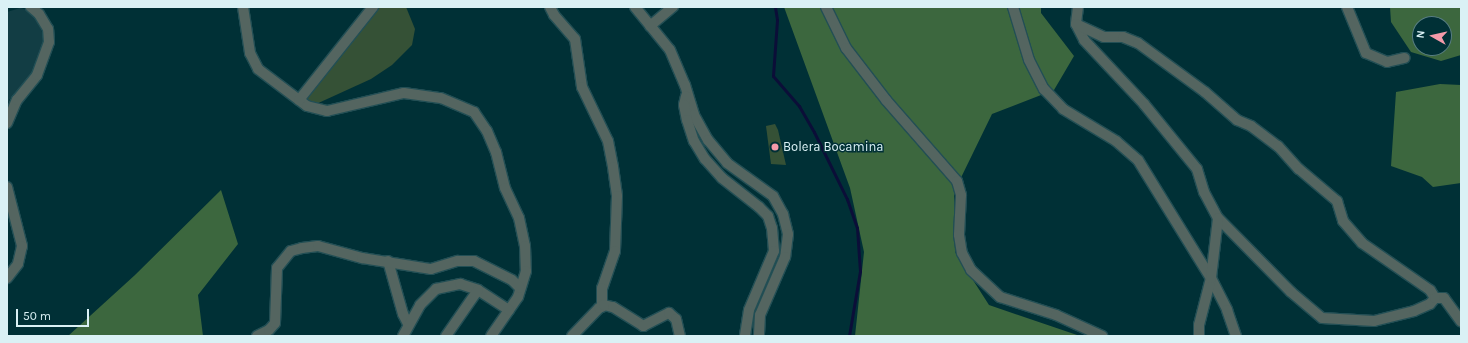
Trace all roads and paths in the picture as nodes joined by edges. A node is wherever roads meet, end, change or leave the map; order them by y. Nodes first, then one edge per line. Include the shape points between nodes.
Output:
1 (31, 7) edge
2 (243, 7) edge
3 (373, 7) edge
4 (550, 7) edge
5 (635, 7) edge
6 (673, 7) edge
7 (826, 7) edge
8 (1014, 7) edge
9 (1078, 7) edge
10 (1347, 7) edge
11 (1076, 24) junction
12 (650, 26) junction
13 (1405, 58) dead end
14 (687, 92) junction
15 (299, 100) junction
16 (7, 123) edge
17 (7, 187) edge
18 (1218, 218) junction
19 (388, 261) junction
20 (7, 278) edge
21 (1211, 278) junction
22 (520, 288) junction
23 (478, 290) junction
24 (1435, 298) junction
25 (602, 307) junction
26 (509, 310) junction
27 (1461, 321) edge
28 (408, 324) junction
29 (257, 336) edge
30 (403, 336) edge
31 (446, 336) edge
32 (491, 336) edge
33 (572, 336) edge
34 (680, 336) edge
35 (745, 336) edge
36 (758, 336) edge
37 (1102, 336) edge
38 (1199, 336) edge
39 (1236, 336) edge

1 - 16 street via 39,14 48,29 49,42 37,75 17,100
2 - 15 street via 250,53 258,69
3 - 15 street
4 - 25 street via 575,39 582,87 608,141 613,167 617,196 615,251 602,288
5 - 12 street
6 - 12 street
7 - 37 street via 846,48 886,100 957,181 961,195 959,235 962,253 972,270 1000,297 1056,315
8 - 21 street via 1029,60 1044,89 1064,109 1116,141 1138,160
9 - 11 street
10 - 13 street via 1366,53 1387,62
11 - 18 street via 1084,40 1144,104 1197,169 1204,192
11 - 24 street via 1104,38 1123,37 1138,44 1205,92 1237,120 1251,126 1273,142 1299,169 1337,201 1343,221 1362,243 1430,290
12 - 14 street via 670,50
14 - 35 street via 684,105 687,120 694,141 705,159 722,178 768,216 772,228 774,251 749,310
14 - 36 street via 694,114 708,140 727,163 773,196 783,214 788,234 785,257 760,315
15 - 22 street via 307,106 327,111 411,93 441,98 474,112 487,131 505,188 519,218 526,246 526,271
17 - 20 street via 22,246 18,264
18 - 21 street
18 - 24 street via 1291,292 1322,318 1374,321 1414,312 1430,304
19 - 22 street via 431,269 458,261 474,261 512,280
19 - 28 street
19 - 29 street via 362,258 318,246 291,251 277,268 275,323 269,330
21 - 38 street via 1199,325
21 - 39 street via 1227,310
22 - 26 street
23 - 26 street
23 - 28 street via 460,284 436,289 420,305
23 - 31 street
24 - 27 street via 1444,298
25 - 33 street
25 - 34 street via 613,307 643,326 669,314 676,319
26 - 32 street
28 - 30 street

